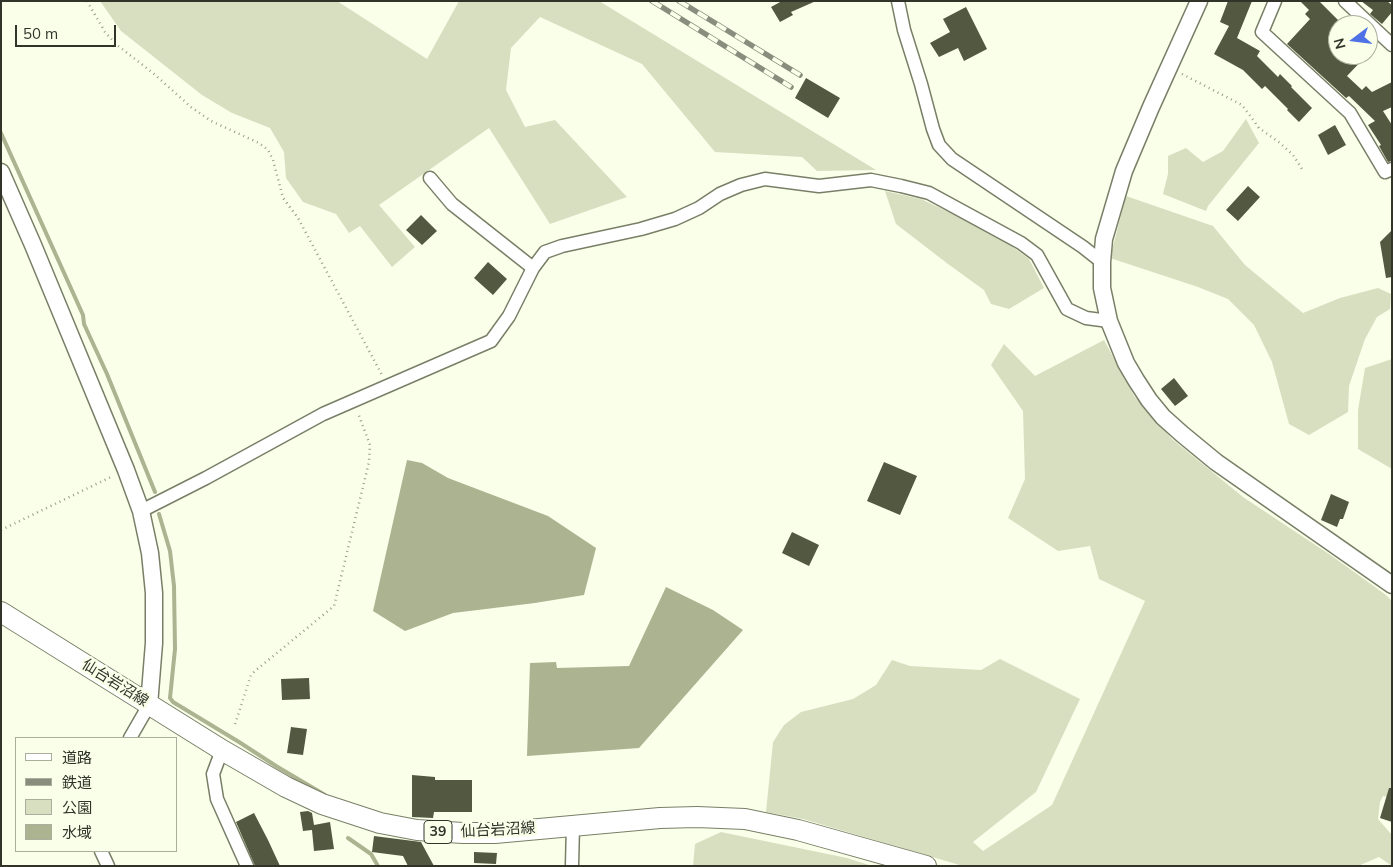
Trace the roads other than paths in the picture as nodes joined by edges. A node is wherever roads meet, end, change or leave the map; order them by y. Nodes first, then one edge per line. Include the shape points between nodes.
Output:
1 (898, 1) edge
2 (1199, 1) edge
3 (1275, 1) edge
4 (1345, 1) edge
5 (1392, 44) edge
6 (1392, 168) edge
7 (1, 172) edge
8 (430, 178) dead end
9 (1102, 262) junction
10 (534, 268) junction
11 (1109, 321) junction
12 (140, 511) junction
13 (1392, 585) edge
14 (1, 612) edge
15 (149, 705) junction
16 (131, 737) edge
17 (222, 750) junction
18 (573, 825) junction
19 (101, 852) edge
20 (108, 866) edge
21 (247, 866) edge
22 (572, 866) edge
23 (926, 866) edge

1 - 9 street via 939,145 952,159
2 - 9 street via 1124,171 1104,239
3 - 6 street via 1262,32 1350,113 1385,172
4 - 5 street
7 - 12 street via 126,470
8 - 10 street via 452,204
9 - 11 street via 1102,288
10 - 11 street via 545,252 675,219 741,185 764,179 819,186 871,180 929,193 1021,244 1037,255 1067,309 1086,318
10 - 12 street via 509,316 491,341 323,414
11 - 13 street via 1136,380 1149,400 1182,434 1216,462
12 - 15 street via 150,554 154,593
14 - 15 main road, 仙台岩沼線 / 39
15 - 16 street
15 - 17 main road, 仙台岩沼線 / 39
17 - 18 main road, 仙台岩沼線 / 39 via 322,804 380,823 417,830 463,833
17 - 21 street via 213,774 216,799
18 - 22 street
18 - 23 main road, 仙台岩沼線 / 39 via 660,818 745,819 798,830
19 - 20 street

